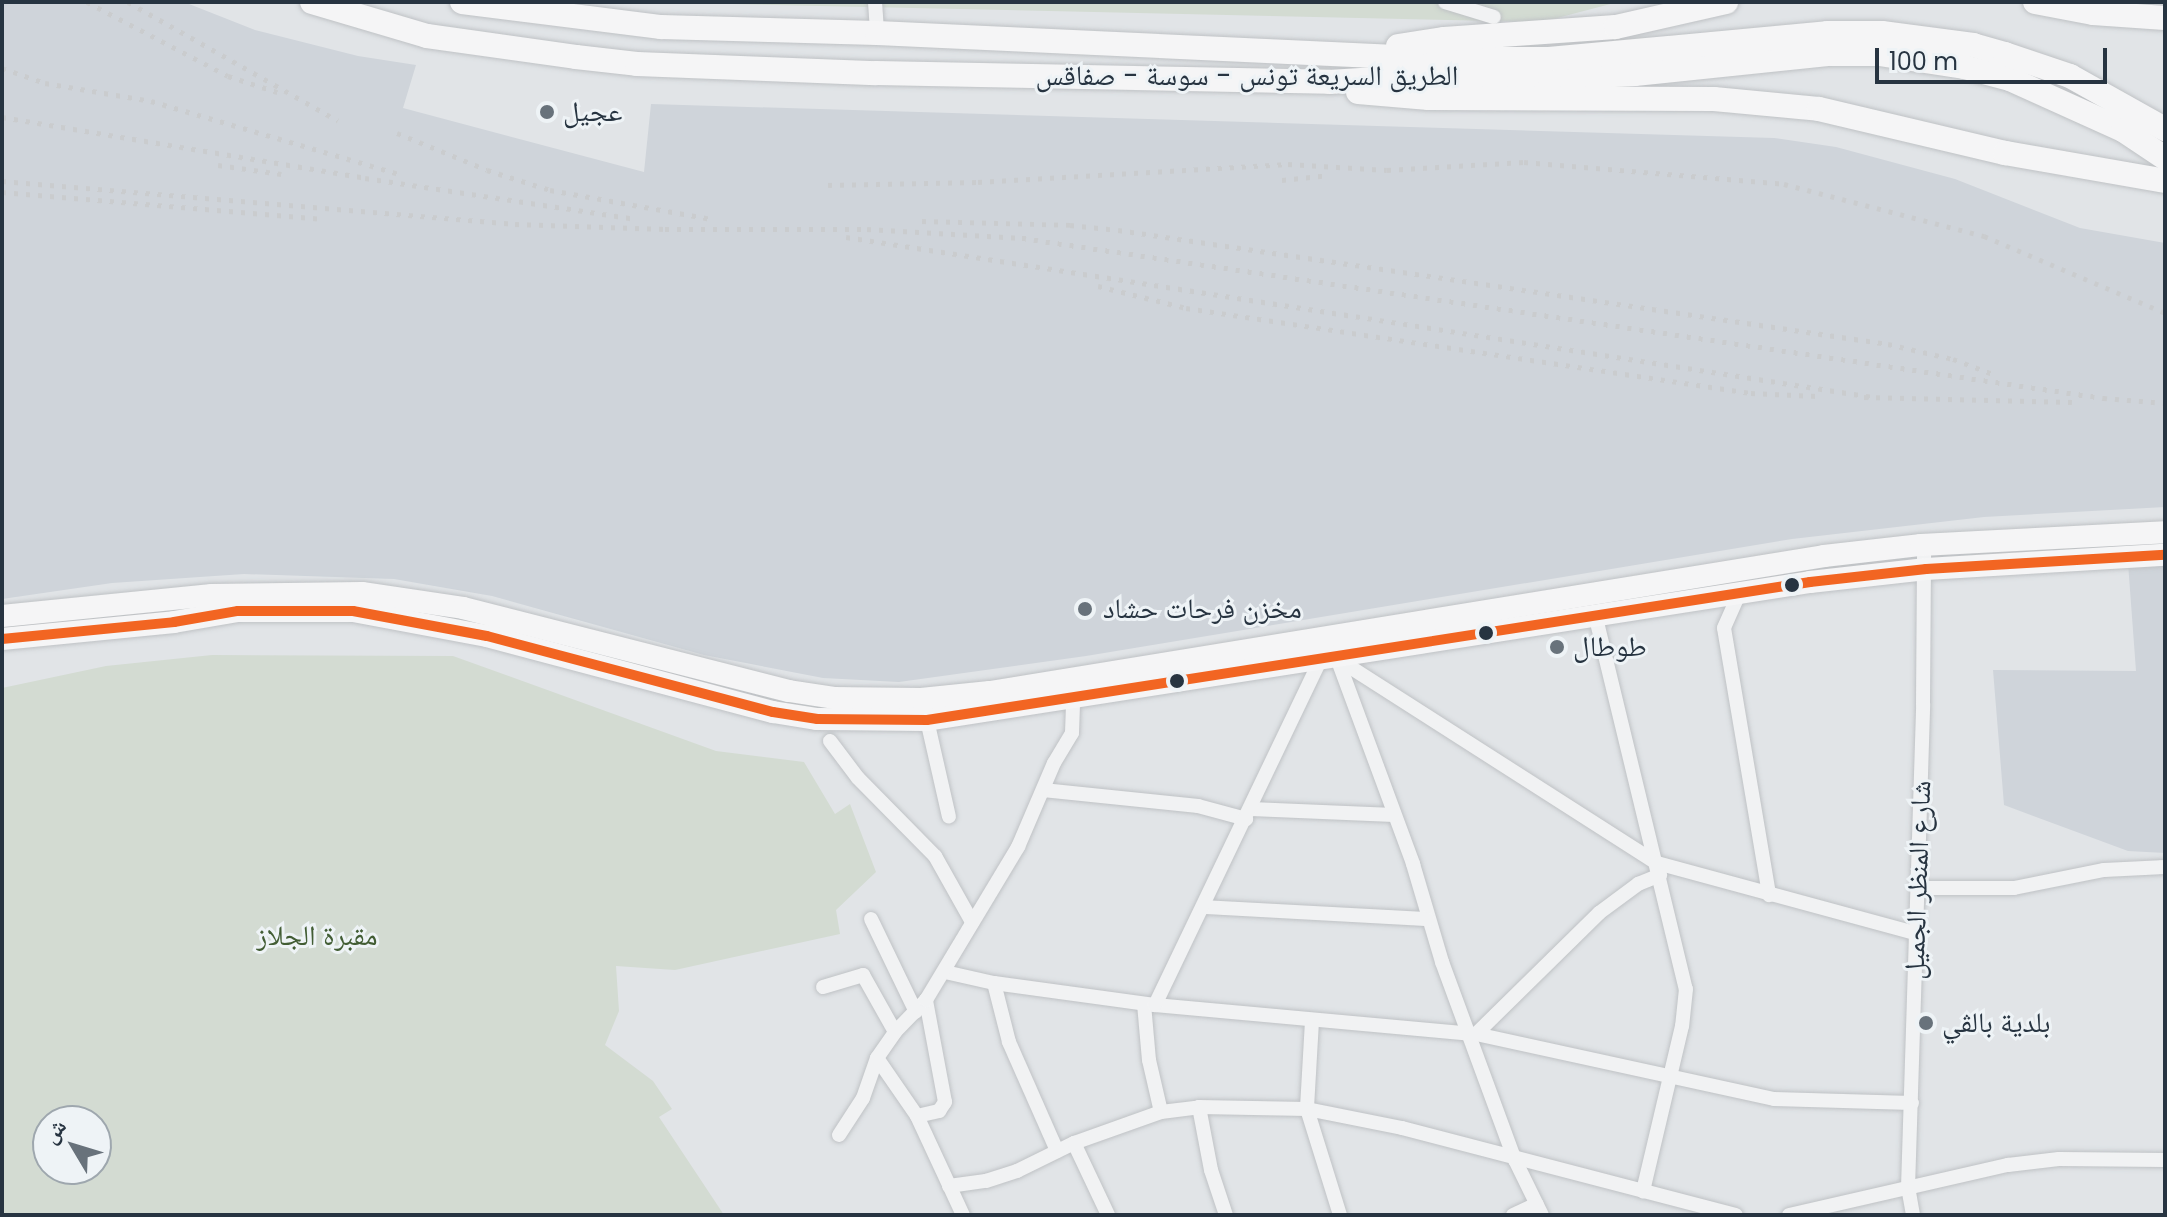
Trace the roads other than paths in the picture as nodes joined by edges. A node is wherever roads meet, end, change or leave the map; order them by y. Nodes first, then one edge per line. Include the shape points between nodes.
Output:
1 (312, 2) edge
2 (462, 2) edge
3 (875, 2) edge
4 (1445, 2) edge
5 (1726, 2) edge
6 (2035, 2) edge
7 (1494, 17) dead end
8 (2165, 18) edge
9 (877, 33) junction
10 (1344, 55) junction
11 (1329, 82) junction
12 (2165, 129) edge
13 (2165, 158) edge
14 (2165, 181) edge
15 (2165, 532) edge
16 (1924, 545) junction
17 (2165, 555) edge
18 (1926, 569) junction
19 (1739, 594) junction
20 (1595, 614) junction
21 (2, 616) edge
22 (1331, 635) junction
23 (2, 639) edge
24 (1328, 659) junction
25 (1073, 699) junction
26 (927, 720) junction
27 (830, 741) dead end
28 (1043, 790) junction
29 (1248, 814) junction
30 (1394, 815) junction
31 (949, 817) dead end
32 (2165, 867) edge
33 (1658, 869) junction
34 (1917, 888) junction
35 (1769, 895) junction
36 (1204, 907) junction
37 (871, 919) dead end
38 (1428, 919) junction
39 (972, 922) junction
40 (1915, 933) junction
41 (945, 972) junction
42 (994, 983) junction
43 (823, 987) dead end
44 (926, 1000) junction
45 (1150, 1005) junction
46 (916, 1012) junction
47 (1312, 1021) junction
48 (895, 1032) junction
49 (1473, 1034) junction
50 (877, 1058) junction
51 (1668, 1076) junction
52 (1912, 1103) junction
53 (1199, 1107) junction
54 (1307, 1109) junction
55 (1161, 1112) junction
56 (917, 1116) junction
57 (839, 1135) dead end
58 (1074, 1143) junction
59 (1057, 1151) junction
60 (1515, 1160) junction
61 (2165, 1160) edge
62 (949, 1186) junction
63 (1908, 1188) junction
64 (1643, 1191) junction
65 (1539, 1210) edge
66 (963, 1215) edge
67 (1108, 1215) edge
68 (1226, 1215) edge
69 (1340, 1215) edge
70 (1513, 1215) edge
71 (1736, 1215) edge
72 (1789, 1215) edge
73 (1913, 1215) edge

1 - 11 highway, الطريق السريعة تونس - سوسة - صفاقس via 427,36 637,64
2 - 9 highway, الطريق السريعة تونس - سوسة - صفاقس via 661,27
3 - 9 street
4 - 7 street
5 - 10 highway via 1616,27 1444,39
6 - 8 highway
9 - 10 highway, الطريق السريعة تونس - سوسة - صفاقس
10 - 12 highway, الطريق السريعة تونس - سوسة - صفاقس via 1549,59 1827,33 1882,33 1973,45 2070,76
11 - 13 highway, الطريق السريعة تونس - سوسة - صفاقس via 1635,74 1830,54 1879,54 2010,79 2123,130
11 - 14 highway via 1359,92 1429,98 1714,99 1819,109 2005,153
15 - 16 main road
16 - 18 street, شارع المنظر الجميل
16 - 22 main road via 1824,556
17 - 18 main road
18 - 19 main road
18 - 34 street, شارع المنظر الجميل
19 - 20 main road
19 - 35 street via 1724,628
20 - 24 main road
20 - 33 street
21 - 22 main road via 212,595 362,593 463,608 716,675 835,698 921,699 990,692
22 - 24 street
23 - 26 main road via 238,611 353,611 487,636 773,712 817,719
24 - 25 main road
24 - 29 street
24 - 30 street
24 - 33 street
25 - 26 main road
25 - 28 street via 1072,733
26 - 31 street
27 - 39 street via 858,778 935,856
28 - 29 street
28 - 39 street via 1018,847
29 - 30 street
29 - 36 street
30 - 38 street
32 - 34 street via 2104,870 2014,888
33 - 35 street
33 - 49 street via 1599,913
33 - 51 street via 1686,989
34 - 40 street, شارع المنظر الجميل
35 - 40 street
36 - 38 street
36 - 45 street
37 - 46 street
38 - 49 street
39 - 41 street
40 - 52 street, شارع المنظر الجميل
41 - 42 street
41 - 44 street
42 - 45 street
42 - 59 street via 1017,1065
43 - 48 street via 863,975
44 - 46 street
44 - 56 street via 945,1102 939,1111
45 - 47 street
45 - 55 street via 1149,1060
46 - 48 street
47 - 49 street
47 - 54 street
48 - 50 street
49 - 51 street
49 - 60 street
50 - 56 street
50 - 57 street via 863,1098
51 - 52 street via 1774,1099
51 - 64 street
52 - 63 street, شارع المنظر الجميل
53 - 54 street
53 - 55 street
53 - 68 street
54 - 60 street via 1402,1128
54 - 69 street
55 - 58 street
56 - 62 street
58 - 59 street
58 - 67 street
59 - 62 street via 1017,1171
60 - 64 street
60 - 65 street
61 - 63 street via 2059,1159
62 - 66 street
63 - 72 street
63 - 73 street, شارع المنظر الجميل
64 - 71 street
65 - 70 street

